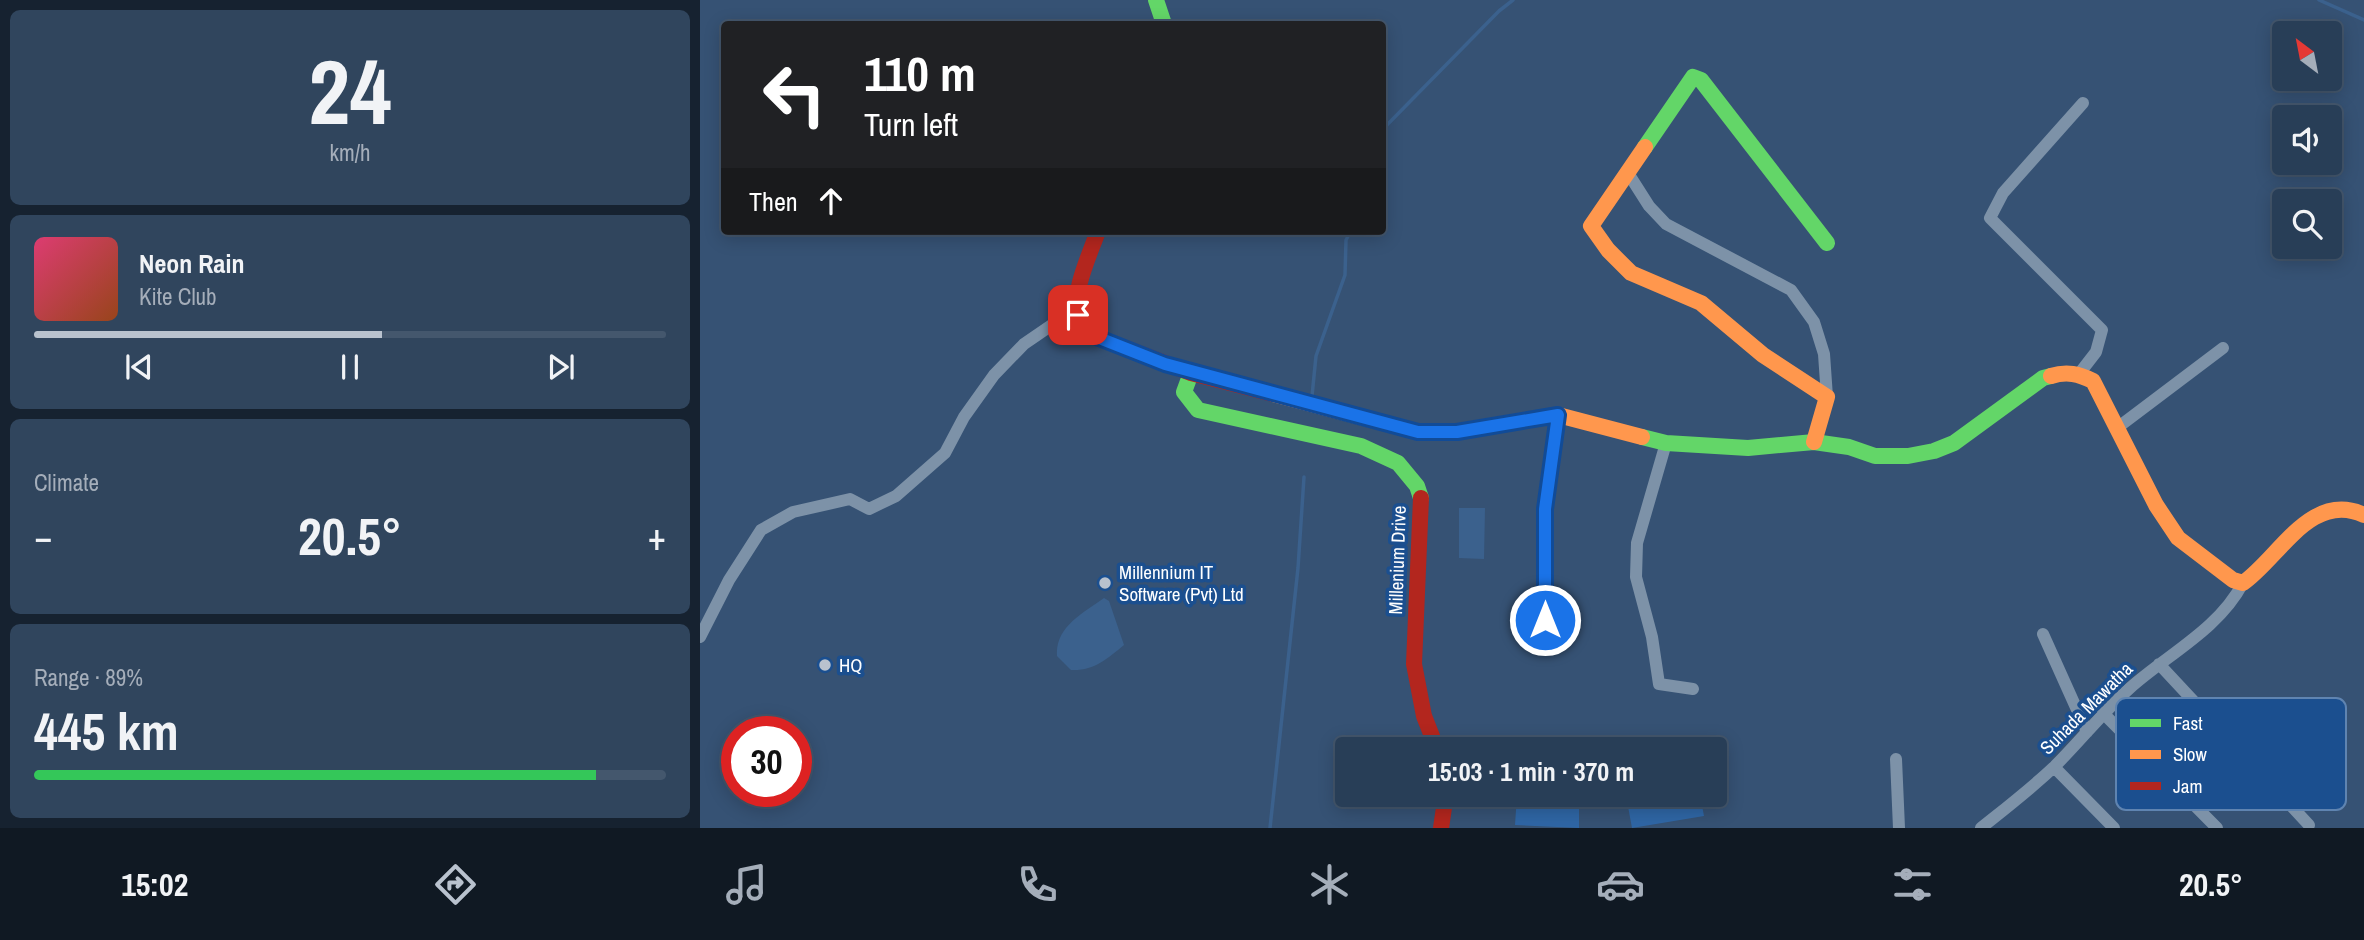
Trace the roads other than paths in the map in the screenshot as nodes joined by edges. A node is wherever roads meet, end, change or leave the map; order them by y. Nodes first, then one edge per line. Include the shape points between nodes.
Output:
1 (1156, 0) edge
2 (1163, 21) edge
3 (2083, 103) dead end
4 (1629, 173) junction
5 (1097, 235) edge
6 (1827, 243) dead end
7 (1078, 307) junction
8 (2223, 348) dead end
9 (1191, 373) junction
10 (2079, 374) junction
11 (1827, 397) junction
12 (1558, 415) junction
13 (2116, 428) junction
14 (1814, 442) junction
15 (1666, 443) junction
16 (2364, 515) edge
17 (2243, 583) junction
18 (1545, 620) dead end
19 (2043, 634) dead end
20 (700, 637) edge
21 (2159, 664) junction
22 (1693, 689) dead end
23 (2120, 698) edge
24 (2191, 698) edge
25 (2116, 702) edge
26 (2103, 713) junction
27 (2116, 726) edge
28 (2087, 732) junction
29 (1432, 737) edge
30 (1896, 759) dead end
31 (2054, 767) junction
32 (1444, 807) edge
33 (2199, 810) edge
34 (2295, 810) edge
35 (2309, 825) dead end
36 (1441, 828) edge
37 (1899, 828) edge
38 (1981, 828) edge
39 (2114, 828) edge
40 (2217, 828) edge

1 - 2 street
3 - 10 street via 2003,193 1990,218 2102,330 2096,352
4 - 6 street via 1693,77 1702,80
4 - 11 street via 1666,224 1791,290 1814,322 1824,354
4 - 11 street via 1591,226 1608,250 1631,273 1701,303 1763,355
5 - 7 street
7 - 9 street via 1080,321 1099,338
7 - 20 street via 1024,344 994,375 945,453 896,496 869,509 850,499 793,512 761,530
8 - 13 street
9 - 12 street via 1418,432 1457,432
9 - 29 street, Millenium Drive via 1184,392 1198,410 1361,446 1398,463 1417,486 1422,502 1414,664
10 - 13 street via 2093,381
10 - 14 street via 2043,378 1954,443 1934,451 1875,456
11 - 14 street
12 - 15 street
12 - 18 street via 1545,509
13 - 17 street via 2178,538
14 - 15 street via 1748,448
15 - 22 street via 1637,542 1636,577 1659,684
16 - 17 street via 2350,508 2318,514 2296,528 2256,576
17 - 21 street, Suhada Mawatha via 2226,609
19 - 28 street
21 - 23 street, Suhada Mawatha
21 - 24 street
25 - 26 street, Suhada Mawatha
26 - 27 street
26 - 28 street, Suhada Mawatha
28 - 31 street, Suhada Mawatha
30 - 37 street
31 - 38 street, Suhada Mawatha
31 - 39 street
32 - 36 street
33 - 40 street
34 - 35 street

